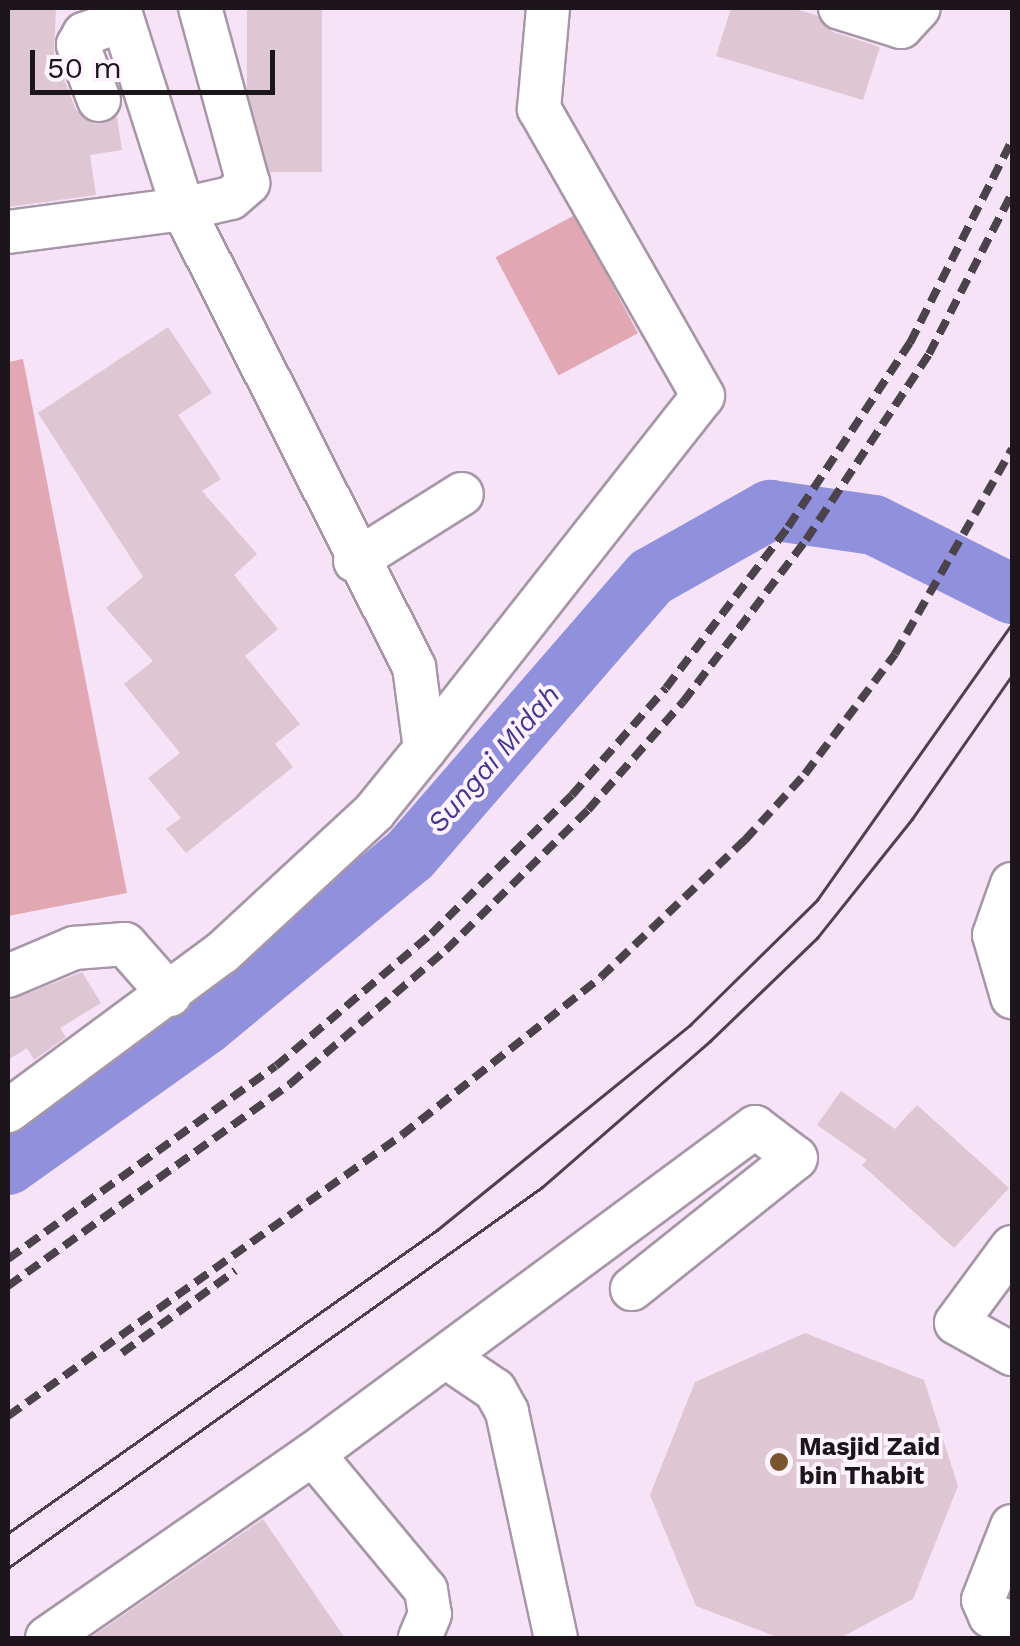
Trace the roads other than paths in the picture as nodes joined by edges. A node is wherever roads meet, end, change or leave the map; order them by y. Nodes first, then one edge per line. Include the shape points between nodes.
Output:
1 (200, 8) edge
2 (548, 8) edge
3 (840, 8) edge
4 (918, 8) edge
5 (121, 14) edge
6 (99, 100) dead end
7 (183, 210) junction
8 (8, 232) edge
9 (462, 494) dead end
10 (355, 561) junction
11 (425, 750) junction
12 (1012, 884) edge
13 (8, 976) edge
14 (170, 996) junction
15 (1012, 997) edge
16 (8, 1112) edge
17 (1012, 1247) edge
18 (632, 1289) dead end
19 (1012, 1351) edge
20 (446, 1357) junction
21 (313, 1454) junction
22 (1012, 1526) edge
23 (1012, 1622) edge
24 (47, 1638) edge
25 (420, 1638) edge
26 (556, 1638) edge

1 - 7 lane via 248,183 231,198
2 - 11 lane via 539,110 703,396
3 - 4 lane via 901,28
5 - 6 lane via 84,34 78,45
5 - 7 lane
7 - 8 lane
7 - 10 lane
9 - 10 lane
10 - 11 lane via 414,667
11 - 14 lane via 374,812
12 - 15 lane via 994,935
13 - 14 lane via 74,948 125,944
14 - 16 lane
17 - 19 lane via 956,1323
18 - 20 lane via 796,1158 754,1127
20 - 21 lane
20 - 26 lane via 495,1390 507,1412
21 - 24 lane
21 - 25 lane via 426,1590 430,1614
22 - 23 lane via 984,1600 990,1616

